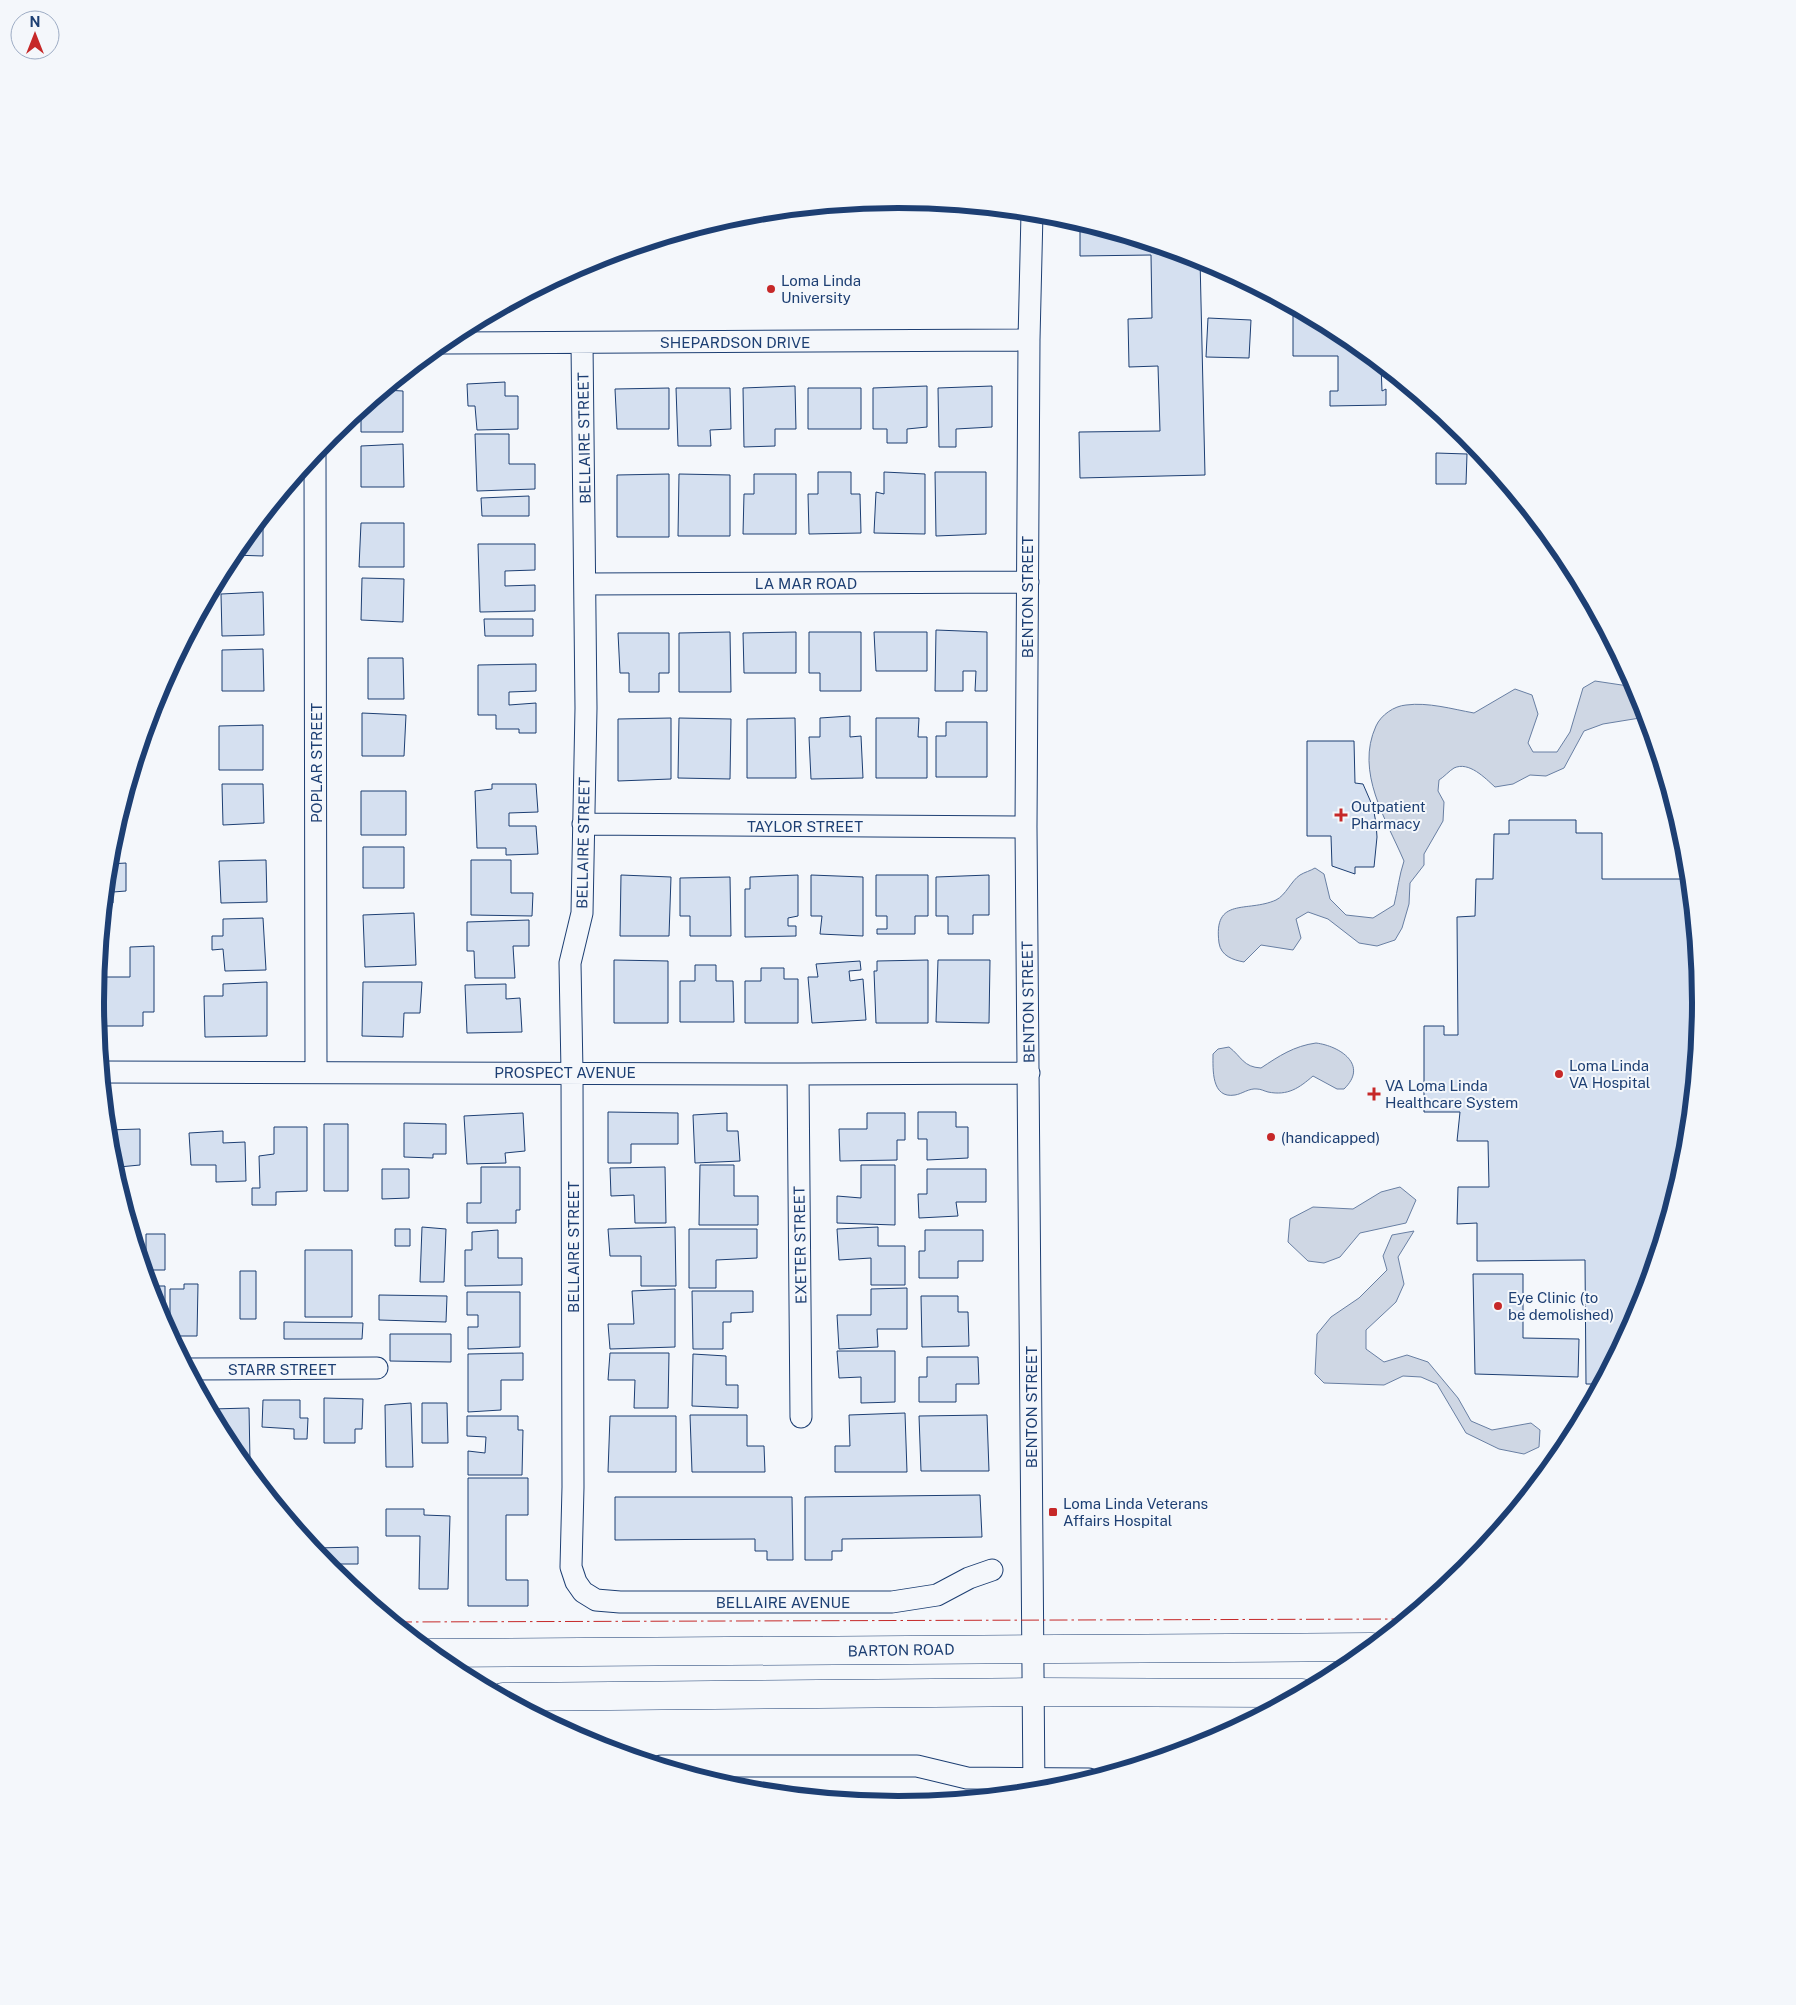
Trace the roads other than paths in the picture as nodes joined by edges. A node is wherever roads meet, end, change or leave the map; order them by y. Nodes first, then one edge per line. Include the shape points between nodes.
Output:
1 (1032, 220) edge
2 (1029, 340) junction
3 (456, 343) edge
4 (582, 343) junction
5 (315, 464) edge
6 (1028, 582) junction
7 (585, 584) junction
8 (583, 824) junction
9 (1026, 827) junction
10 (107, 1069) edge
11 (316, 1072) junction
12 (572, 1072) junction
13 (1029, 1073) junction
14 (798, 1074) junction
15 (377, 1368) dead end
16 (194, 1369) edge
17 (801, 1417) dead end
18 (992, 1570) dead end
19 (576, 1582) joint
20 (1362, 1647) edge
21 (1033, 1648) junction
22 (441, 1652) edge
23 (1033, 1692) junction
24 (1290, 1693) edge
25 (514, 1697) edge
26 (679, 1766) edge
27 (1034, 1784) edge
28 (1028, 1785) edge

1 - 2 street, BENTON STREET
2 - 4 street, SHEPARDSON DRIVE
2 - 6 street, BENTON STREET
3 - 4 street, SHEPARDSON DRIVE
4 - 7 street, BELLAIRE STREET
5 - 11 street, POPLAR STREET
6 - 7 street, LA MAR ROAD
6 - 9 street, BENTON STREET
7 - 8 street, BELLAIRE STREET
8 - 9 street, TAYLOR STREET
8 - 12 street, BELLAIRE STREET via 582,913 570,963
9 - 13 street, BENTON STREET
10 - 11 street, PROSPECT AVENUE
11 - 12 street, PROSPECT AVENUE
12 - 14 street, PROSPECT AVENUE
12 - 19 street, BELLAIRE STREET via 571,1567
13 - 14 street, PROSPECT AVENUE
13 - 21 street, BENTON STREET
14 - 17 street, EXETER STREET
15 - 16 street, STARR STREET
18 - 19 street, BELLAIRE AVENUE via 937,1595 892,1602 620,1602 596,1600 583,1592
20 - 21 main road, BARTON ROAD
21 - 22 main road, BARTON ROAD
21 - 23 street, BENTON STREET
23 - 24 main road
23 - 25 main road
23 - 27 street, BENTON STREET
26 - 28 street via 917,1766 967,1778

